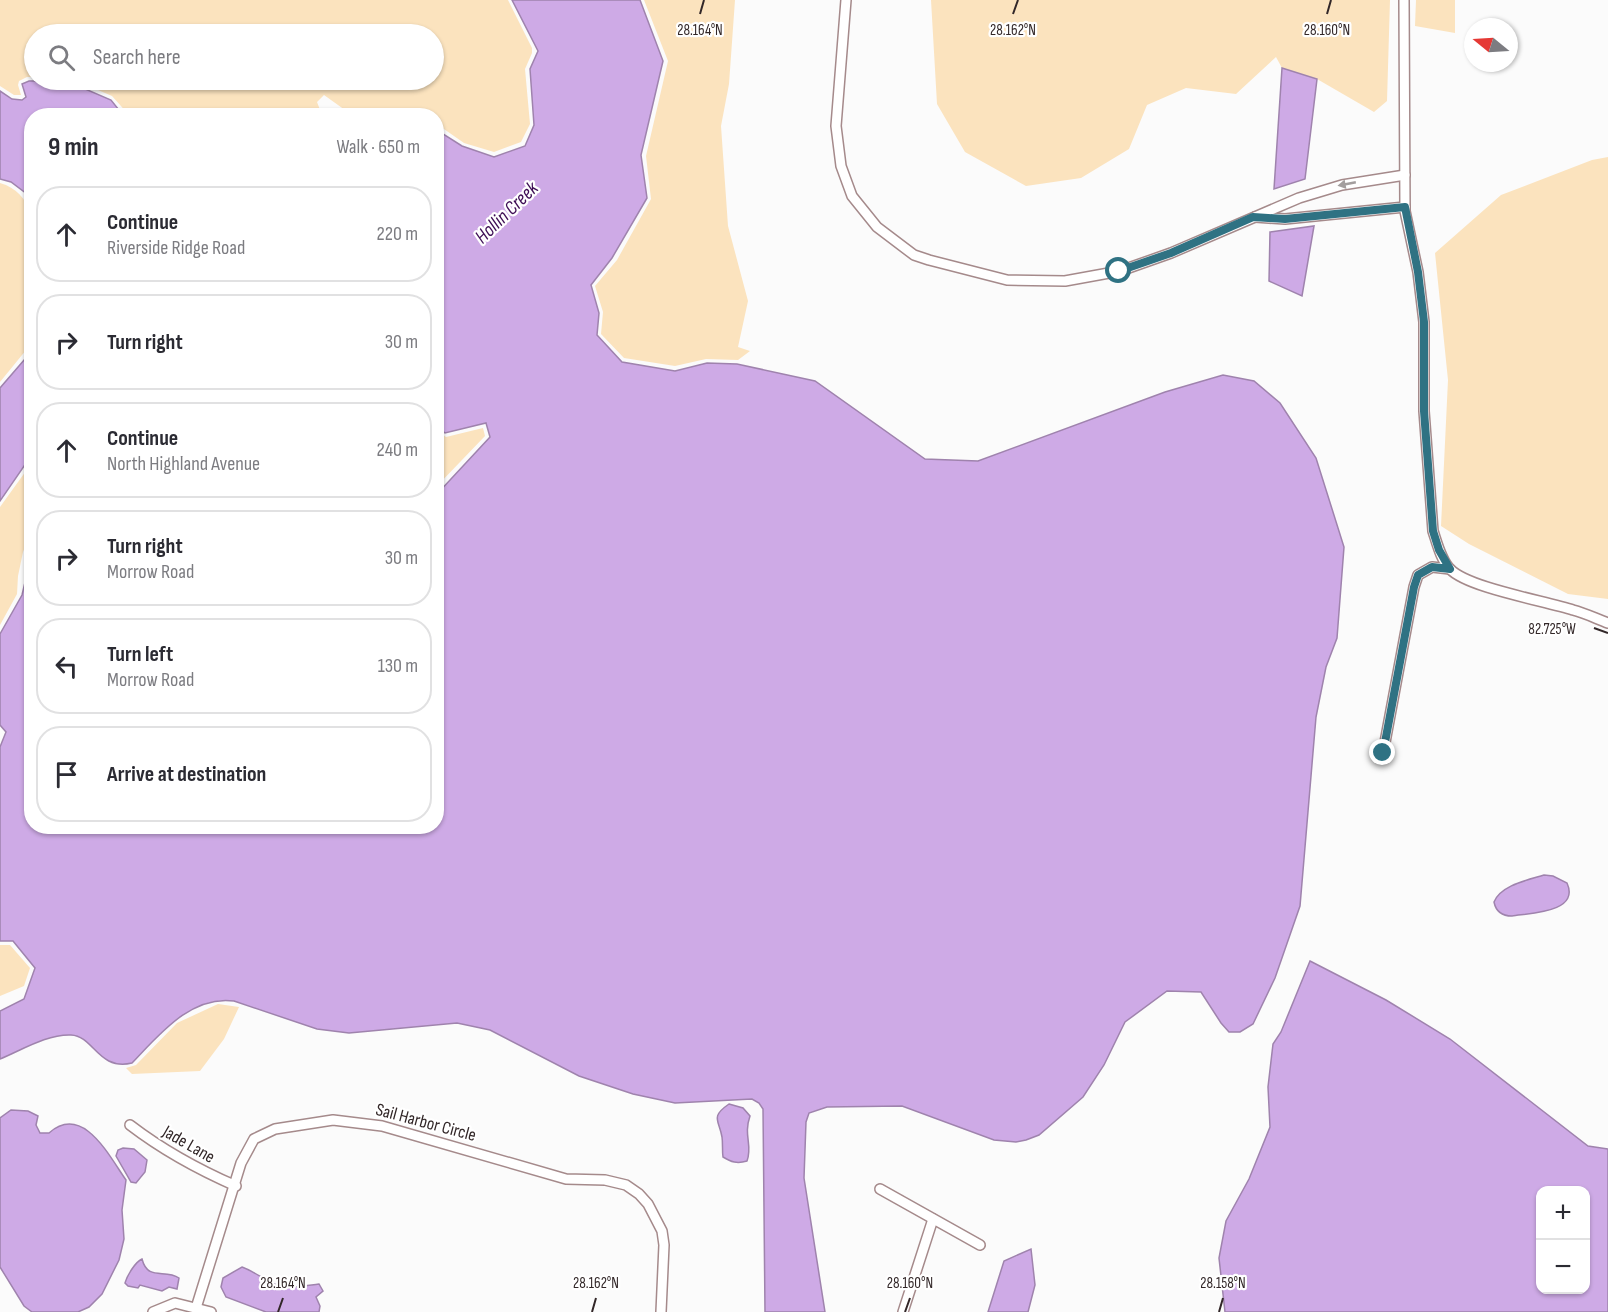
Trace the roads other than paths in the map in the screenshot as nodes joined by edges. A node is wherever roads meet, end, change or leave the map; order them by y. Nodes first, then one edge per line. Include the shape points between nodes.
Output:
1 (846, 0) edge
2 (1404, 0) edge
3 (1405, 175) junction
4 (1405, 207) junction
5 (1253, 217) junction
6 (1450, 569) junction
7 (1608, 624) edge
8 (1383, 753) dead end
9 (130, 1125) dead end
10 (236, 1186) junction
11 (880, 1189) dead end
12 (933, 1219) junction
13 (980, 1245) dead end
14 (196, 1308) junction
15 (153, 1312) edge
16 (211, 1312) edge
17 (661, 1312) edge
18 (903, 1312) edge

1 - 5 street via 836,126 841,166 852,196 877,227 914,255 1007,280 1065,281 1119,271 1161,257
2 - 3 street
3 - 4 street
3 -> 5 street via 1342,185
4 - 5 street via 1285,219
4 - 6 street via 1424,322 1424,411 1433,531
6 - 7 street via 1484,586 1574,610
6 - 8 street via 1432,567 1418,575
9 - 10 street, Jade Lane via 194,1168
10 - 14 street, Sail Harbor Circle
10 - 17 street, Sail Harbor Circle via 241,1163 254,1140 275,1129 333,1120 382,1126 566,1179 626,1185 648,1204 662,1231
11 - 12 street
12 - 13 street
12 - 18 street
14 - 15 street via 175,1303
14 - 16 street

